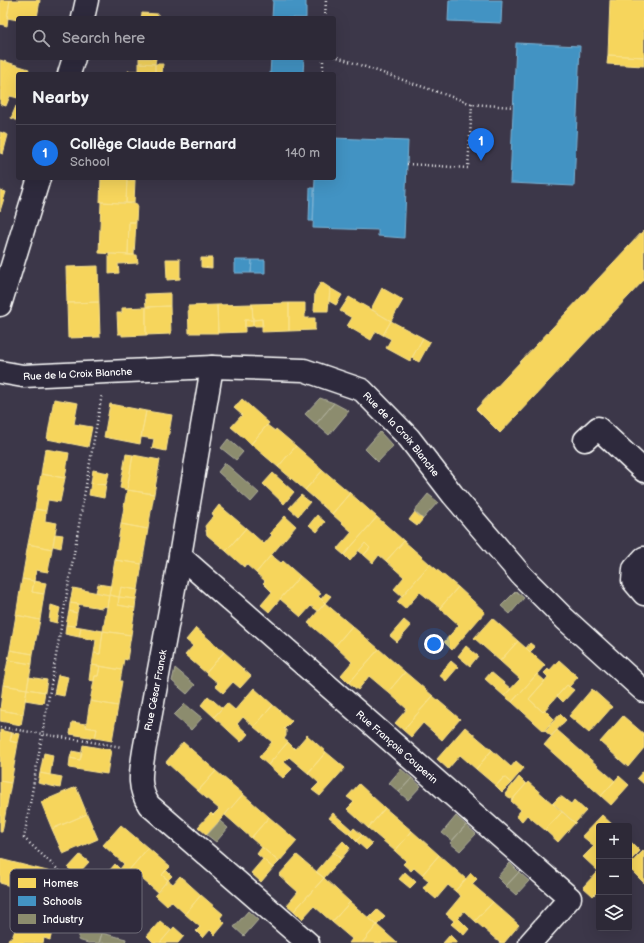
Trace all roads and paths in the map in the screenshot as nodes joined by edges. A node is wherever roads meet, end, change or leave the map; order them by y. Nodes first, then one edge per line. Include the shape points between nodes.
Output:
1 (87, 0) edge
2 (326, 0) edge
3 (84, 16) edge
4 (325, 16) edge
5 (336, 57) edge
6 (73, 60) edge
7 (324, 60) edge
8 (70, 72) edge
9 (323, 72) edge
10 (472, 104) junction
11 (513, 107) dead end
12 (407, 164) dead end
13 (38, 180) edge
14 (0, 305) edge
15 (212, 367) junction
16 (0, 372) edge
17 (106, 372) junction
18 (585, 440) dead end
19 (644, 471) edge
20 (180, 556) junction
21 (644, 558) edge
22 (644, 594) edge
23 (644, 691) edge
24 (0, 726) edge
25 (42, 734) junction
26 (144, 751) junction
27 (57, 869) edge
28 (308, 943) edge
29 (530, 943) edge

1 - 3 street
2 - 4 path
5 - 10 path
6 - 8 street
7 - 9 path
10 - 11 path
10 - 12 path via 468,168
13 - 14 street
15 - 17 street, Rue de la Croix Blanche
15 - 20 street, Rue César Franck
15 - 23 street, Rue de la Croix Blanche via 304,370 362,390 409,438 453,495 522,576
16 - 17 street, Rue de la Croix Blanche via 24,376
17 - 25 path
18 - 19 street via 598,428
20 - 26 street, Rue César Franck
20 - 29 street, Rue François Couperin via 570,898
21 - 22 street via 634,569 633,581
24 - 25 path
25 - 26 path
25 - 27 path via 24,838
26 - 28 street, Rue César Franck via 141,787 149,805

